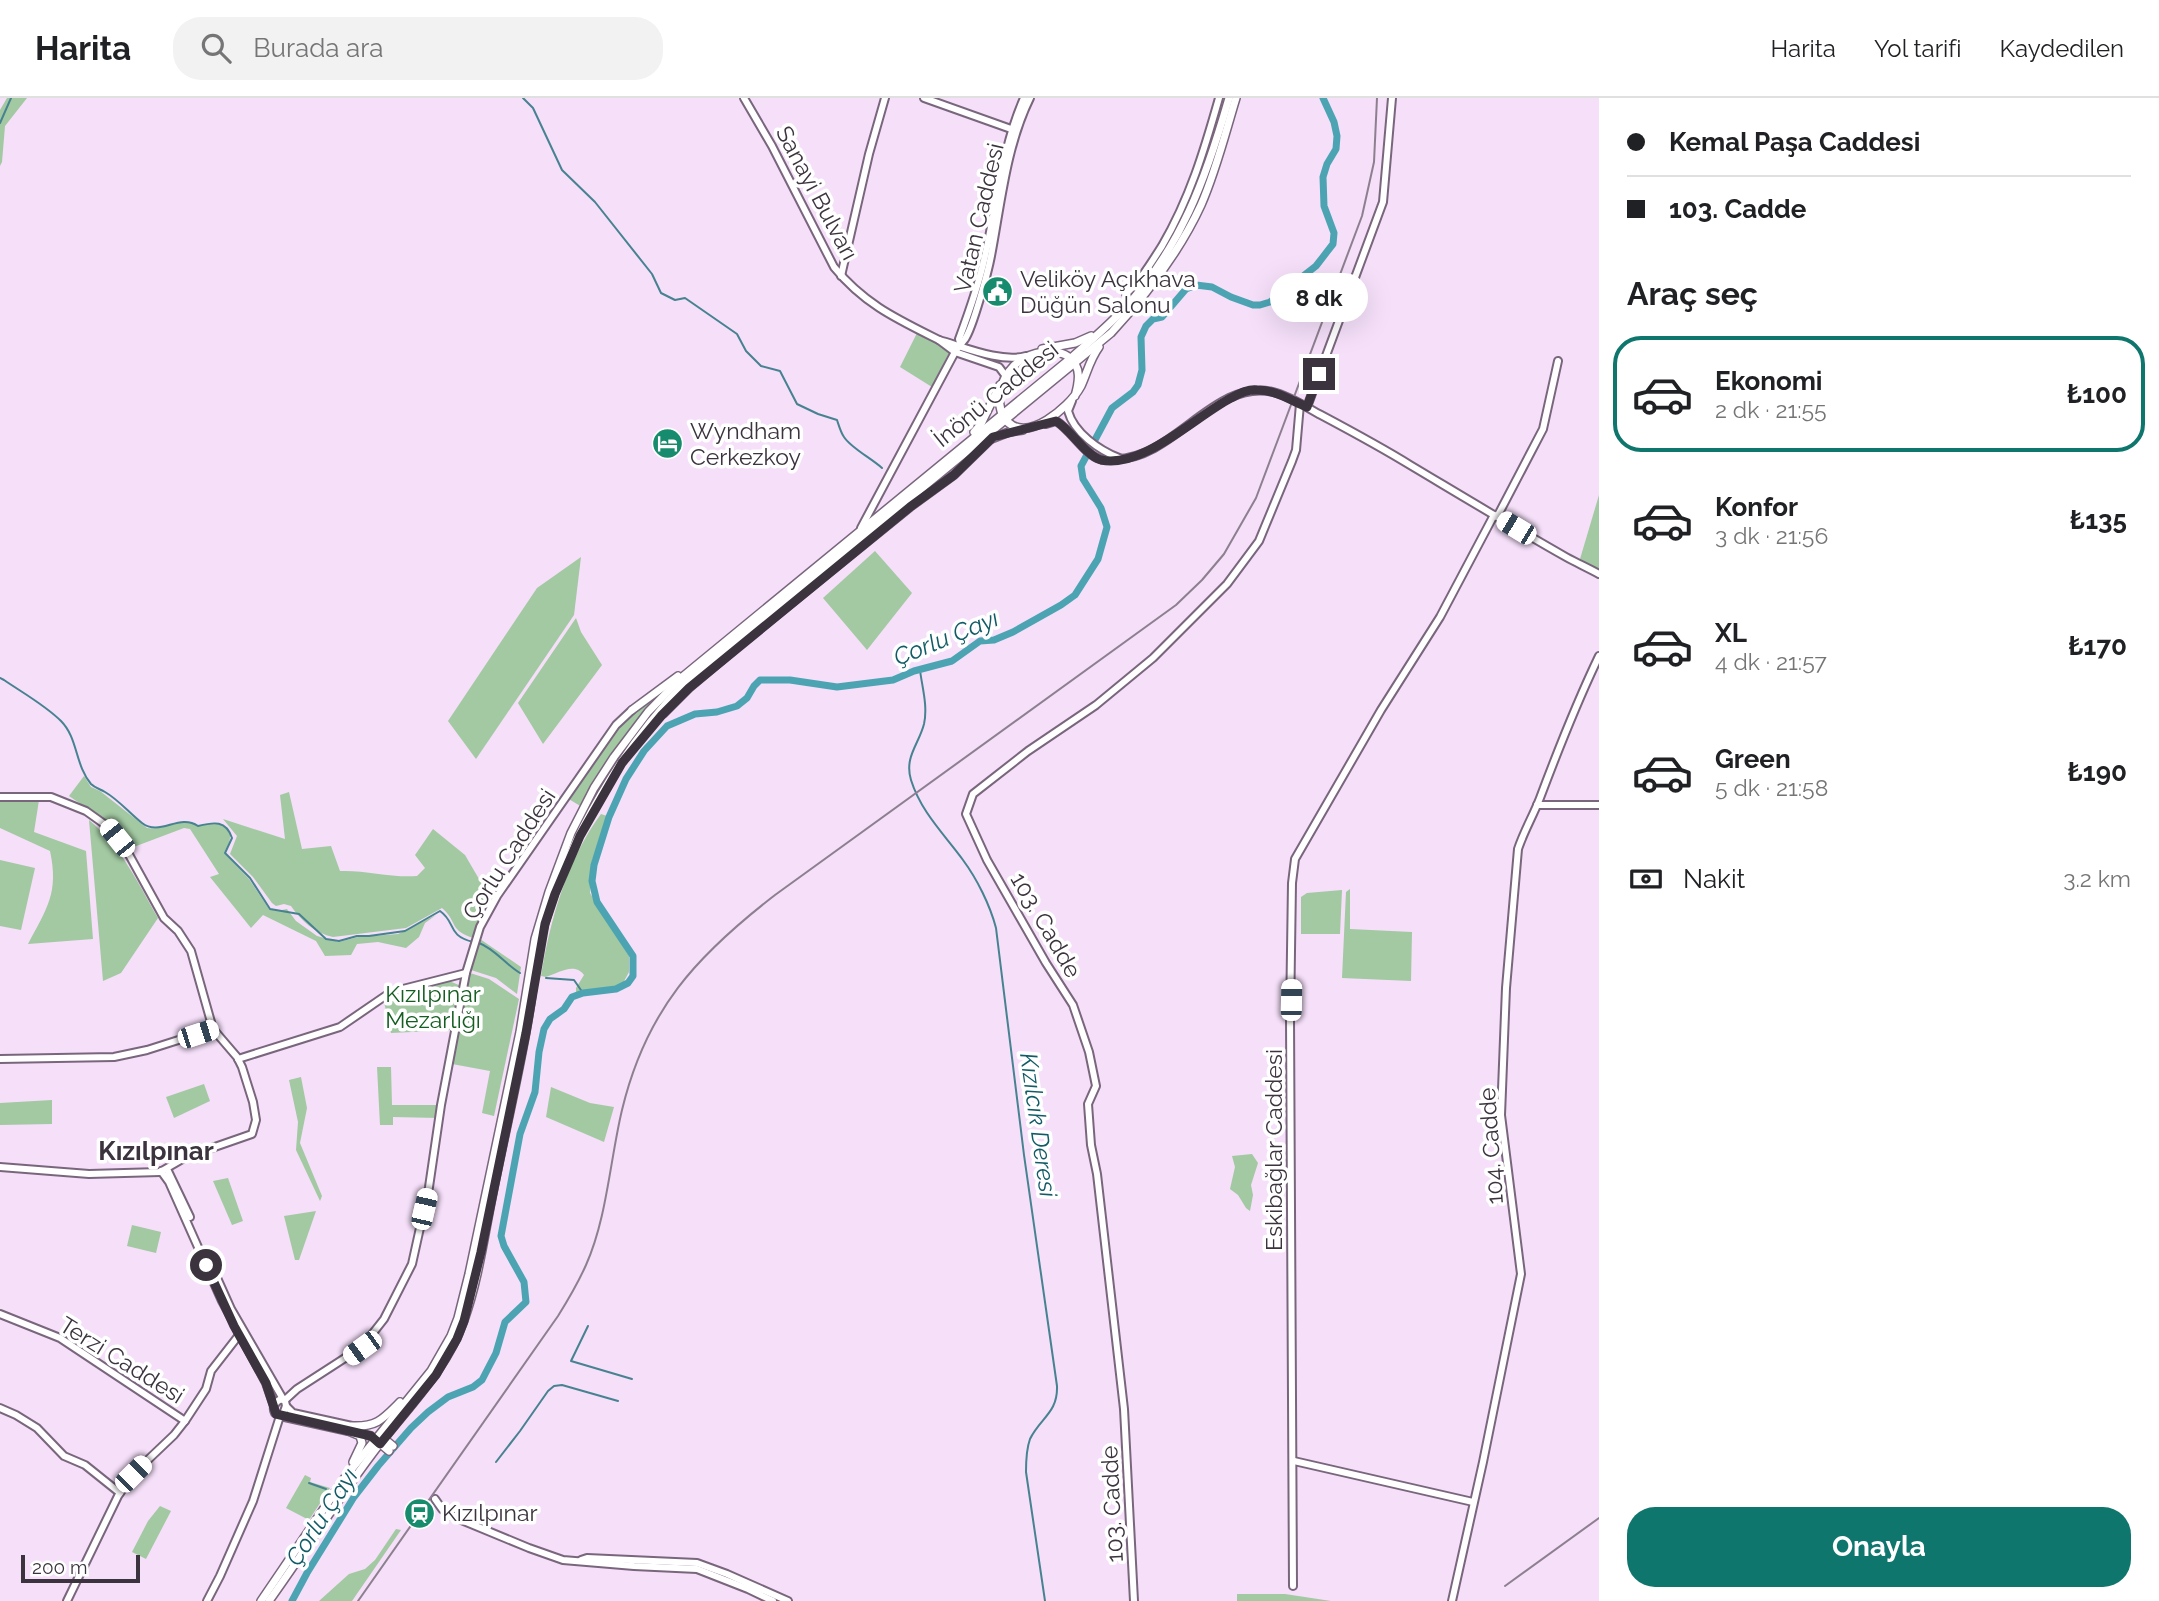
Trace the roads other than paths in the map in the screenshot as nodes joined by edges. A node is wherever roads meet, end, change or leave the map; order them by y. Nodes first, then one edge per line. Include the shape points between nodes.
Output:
1 (744, 98) edge
2 (885, 98) edge
3 (924, 98) edge
4 (1024, 98) edge
5 (1030, 98) edge
6 (1219, 98) edge
7 (1229, 98) edge
8 (1236, 98) edge
9 (1392, 98) edge
10 (1014, 127) junction
11 (841, 276) junction
12 (1126, 294) dead end
13 (1109, 330) junction
14 (958, 347) junction
15 (1028, 355) junction
16 (1073, 361) junction
17 (1558, 361) dead end
18 (1005, 375) junction
19 (1075, 396) junction
20 (1304, 406) junction
21 (1003, 417) junction
22 (1034, 428) junction
23 (993, 437) junction
24 (1123, 459) junction
25 (944, 465) junction
26 (1497, 517) junction
27 (858, 531) junction
28 (1599, 574) edge
29 (1599, 656) edge
30 (705, 658) junction
31 (632, 710) joint
32 (622, 763) junction
33 (0, 797) edge
34 (1537, 805) junction
35 (1599, 805) edge
36 (466, 973) junction
37 (212, 1029) junction
38 (0, 1059) edge
39 (238, 1059) junction
40 (0, 1167) edge
41 (167, 1169) junction
42 (0, 1314) edge
43 (239, 1335) junction
44 (419, 1391) junction
45 (286, 1401) junction
46 (274, 1406) junction
47 (0, 1408) edge
48 (278, 1417) junction
49 (185, 1421) junction
50 (396, 1424) junction
51 (350, 1429) junction
52 (379, 1439) junction
53 (391, 1448) junction
54 (367, 1461) junction
55 (1294, 1461) junction
56 (346, 1476) junction
57 (120, 1493) junction
58 (435, 1499) dead end
59 (1474, 1502) junction
60 (576, 1561) junction
61 (1293, 1586) dead end
62 (66, 1601) edge
63 (207, 1601) edge
64 (261, 1601) edge
65 (269, 1601) edge
66 (773, 1601) edge
67 (788, 1601) edge
68 (1134, 1601) edge
69 (1451, 1601) edge

1 - 11 street, Sanayi Bulvarı
2 - 11 street
3 - 10 street
4 - 10 street, Vatan Caddesi
5 - 10 street, Vatan Caddesi
6 - 12 street via 1196,178 1174,226
7 - 13 main road, İnönü Caddesi via 1194,204 1142,288
8 - 13 main road via 1213,175 1185,236 1147,292
9 - 20 street, 103. Cadde via 1383,202
10 - 14 street, Vatan Caddesi via 985,257
11 - 14 street, Sanayi Bulvarı via 869,303
13 - 15 main road
13 - 16 main road, İnönü Caddesi
13 - 19 main road
14 - 15 street via 1012,359
14 - 18 street via 999,367
14 - 27 street, Vatan Caddesi
15 - 16 main road via 1062,353
15 - 18 main road
16 - 19 main road via 1079,372
16 - 21 main road, İnönü Caddesi
17 - 26 street, Eskibağlar Caddesi via 1543,429
18 - 21 main road via 999,405
18 - 25 main road via 981,424
19 - 22 main road
19 - 24 street via 1068,411 1070,419 1098,448
20 - 24 street via 1273,392 1250,390 1205,413 1152,449
20 - 26 street
20 - 68 street, 103. Cadde via 1296,450 1259,541 1227,584 1153,658 973,794 966,814 987,860 1073,1005 1089,1052 1096,1086 1088,1104 1091,1145 1124,1409
21 - 22 main road via 1018,428
21 - 25 main road, İnönü Caddesi
22 - 23 main road
22 - 24 street via 1056,421 1092,455 1101,460
23 - 25 main road
23 - 32 main road via 954,475 689,688
25 - 27 main road, İnönü Caddesi
25 - 32 main road via 685,682
26 - 28 street
26 - 55 street, Eskibağlar Caddesi via 1295,859 1290,1019
27 - 30 main road, İnönü Caddesi
29 - 34 street, 104. Cadde
30 - 31 main road
30 - 44 main road via 661,698 630,735 594,788 571,833 538,923 464,1300 451,1336
31 - 36 street, Çorlu Caddesi via 616,725 497,896 480,928
32 - 44 main road via 580,836 545,924 470,1301 452,1347 436,1375
33 - 37 street via 51,797 86,811 107,826 127,851 164,918 191,951
34 - 35 street
34 - 59 street, 104. Cadde via 1518,849 1502,1102 1521,1274
36 - 39 street via 391,992 340,1027
36 - 45 street, Çorlu Caddesi via 412,1264 384,1320 362,1348 295,1390
37 - 38 street via 114,1057
37 - 39 street
39 - 41 street via 253,1102 256,1120 252,1133 186,1157
40 - 41 street via 89,1174
41 - 43 street
41 - 45 street via 231,1309
42 - 49 street, Terzi Caddesi via 60,1338
43 - 46 street
43 - 49 street via 211,1371 206,1389
44 - 50 main road
44 - 51 main road via 376,1423
44 - 52 main road
45 - 46 street, Çorlu Caddesi
45 - 48 street via 284,1413
45 - 51 street via 293,1413
46 - 48 street
47 - 57 street via 37,1428 64,1456 85,1465
48 - 51 street
48 - 63 street via 253,1501
49 - 57 street
50 - 52 main road
50 - 53 main road
51 - 52 main road via 373,1430
51 - 56 main road via 362,1443
52 - 53 main road
52 - 54 main road
52 - 56 main road
53 - 54 main road
54 - 65 main road
55 - 59 street
55 - 61 street, Eskibağlar Caddesi
56 - 64 main road
57 - 62 street
58 - 60 street via 442,1509 464,1521 529,1549
59 - 69 street, 104. Cadde
60 - 66 street via 696,1569
60 - 67 street via 697,1563

